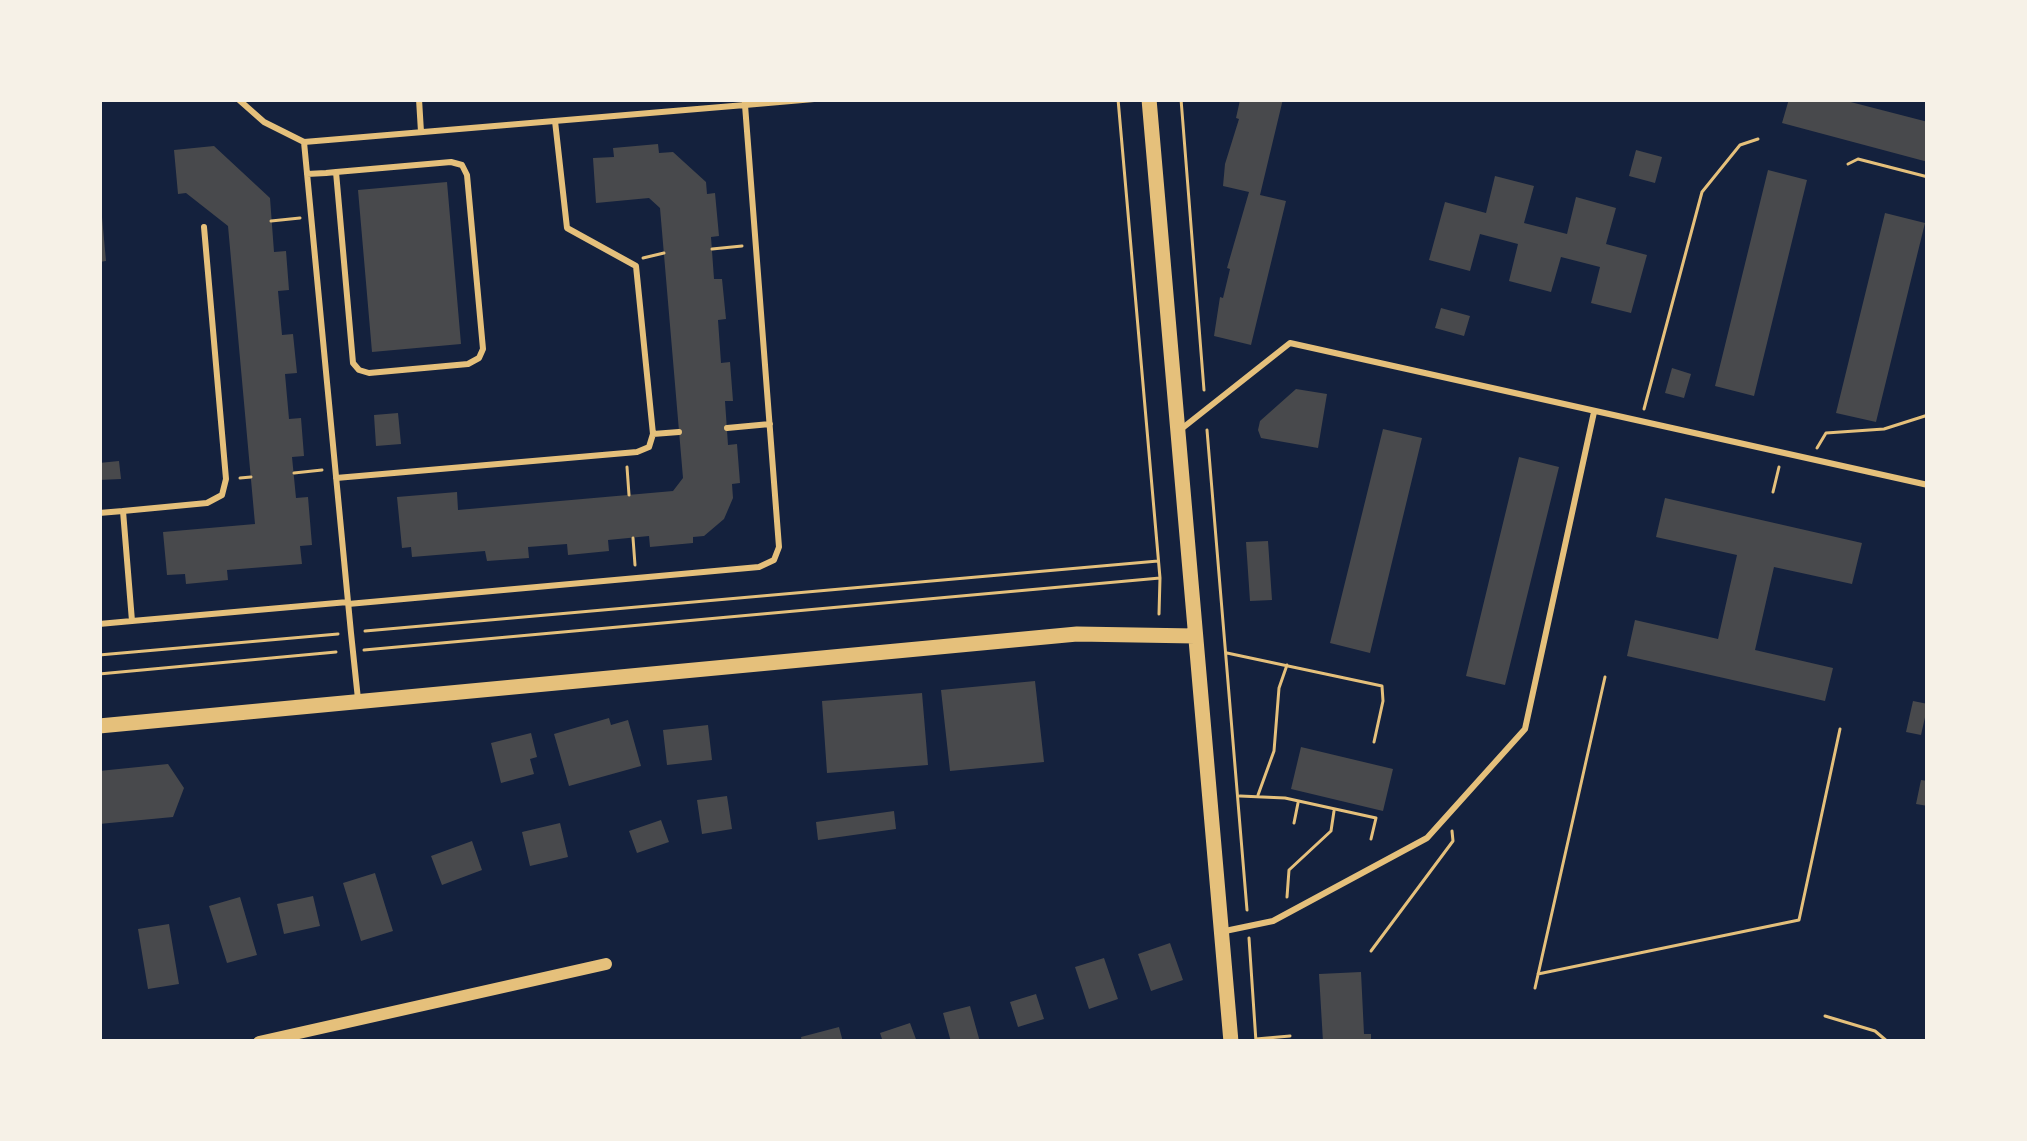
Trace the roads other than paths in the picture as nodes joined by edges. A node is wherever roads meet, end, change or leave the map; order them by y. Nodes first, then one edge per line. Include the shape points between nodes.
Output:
1 (238, 99) edge
2 (419, 99) edge
3 (814, 99) edge
4 (1149, 99) edge
5 (745, 102) edge
6 (555, 121) junction
7 (422, 132) junction
8 (304, 142) junction
9 (336, 172) junction
10 (307, 174) junction
11 (203, 227) dead end
12 (1594, 412) junction
13 (770, 424) junction
14 (727, 428) dead end
15 (680, 432) dead end
16 (1177, 432) junction
17 (653, 434) junction
18 (336, 474) junction
19 (1928, 485) edge
20 (123, 511) junction
21 (99, 513) edge
22 (348, 603) junction
23 (132, 621) junction
24 (99, 624) edge
25 (1195, 636) junction
26 (358, 702) junction
27 (99, 726) edge
28 (1222, 931) junction
29 (606, 964) dead end
30 (259, 1042) edge
31 (1232, 1042) edge

1 - 8 lane
2 - 7 lane
3 - 5 lane
4 - 16 street
5 - 6 lane
5 - 13 lane
6 - 7 lane
6 - 17 lane via 567,228 636,266
7 - 8 lane
8 - 10 lane
9 - 9 lane via 462,165 479,358 369,373 353,363
9 - 10 lane
10 - 18 lane
11 - 20 lane via 222,495
12 - 16 lane via 1290,343
12 - 19 lane
12 - 28 lane via 1525,729 1427,838 1273,921
13 - 14 lane
13 - 22 lane via 779,547 759,567
15 - 17 lane
16 - 25 street
17 - 18 lane via 649,447 626,453
18 - 22 lane
20 - 21 lane
20 - 23 lane
22 - 23 lane
22 - 26 lane
23 - 24 lane
25 - 26 street via 1077,634
25 - 28 street
26 - 27 street
28 - 31 street
29 - 30 street

